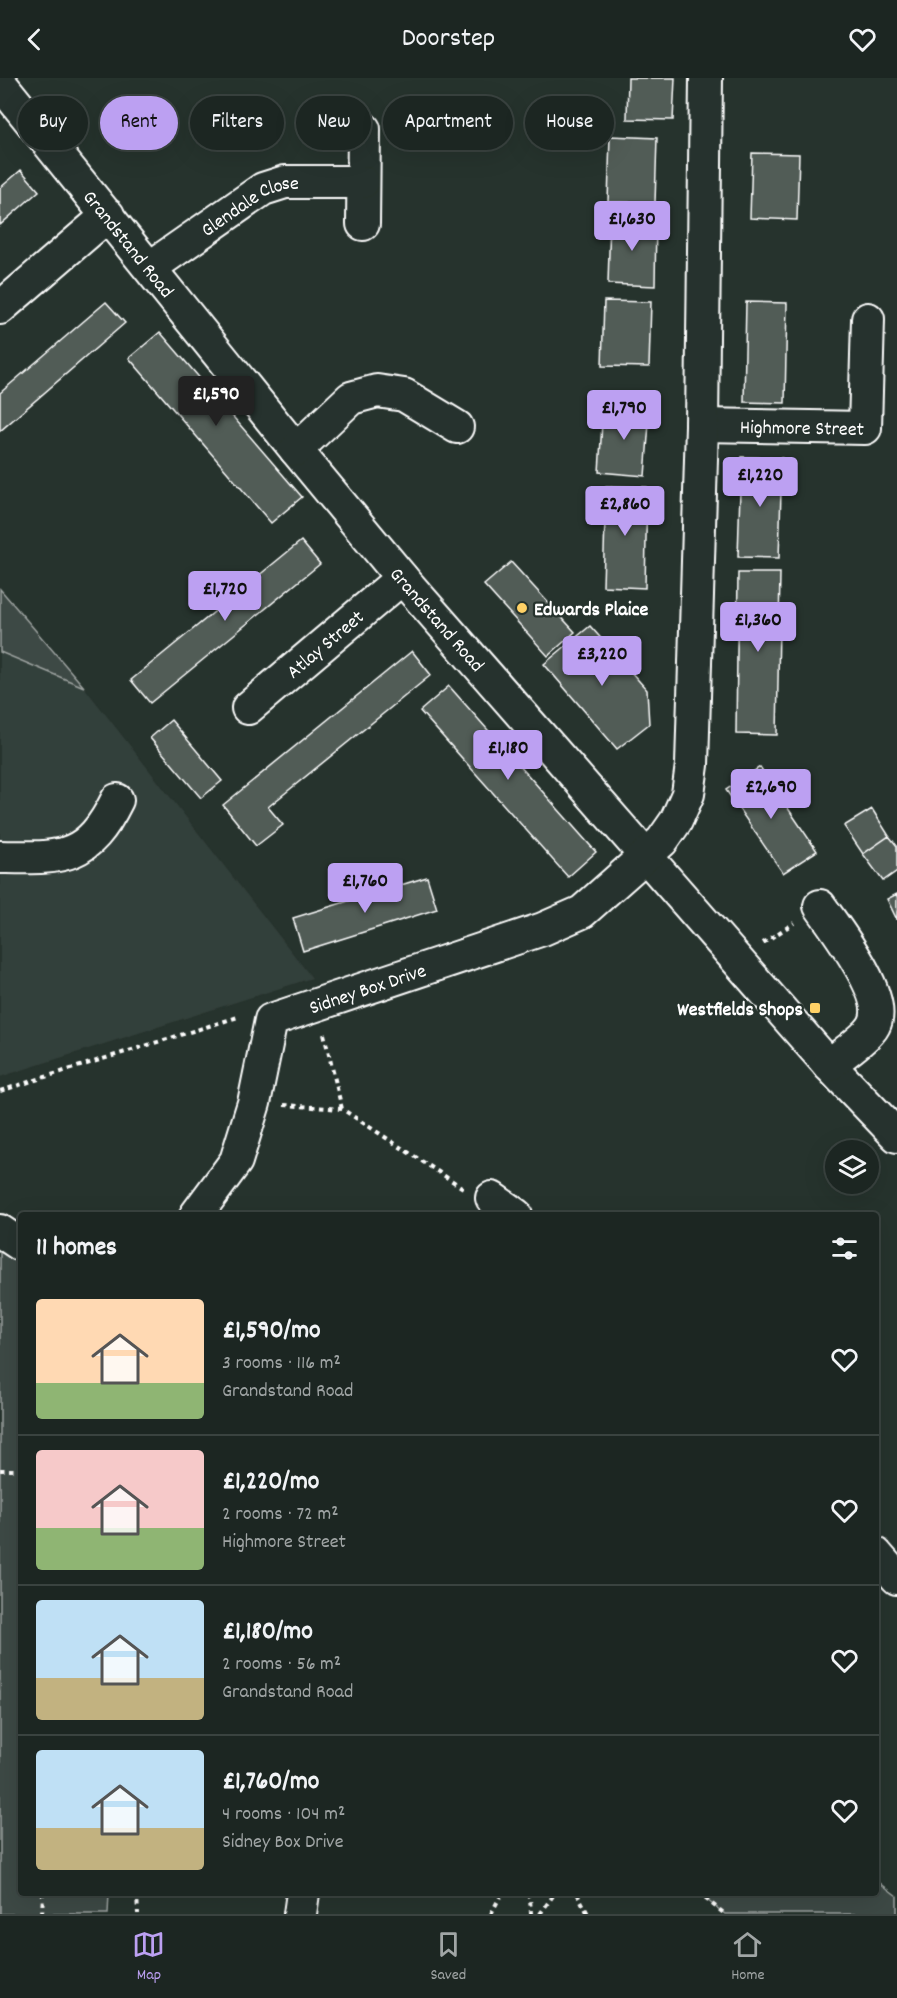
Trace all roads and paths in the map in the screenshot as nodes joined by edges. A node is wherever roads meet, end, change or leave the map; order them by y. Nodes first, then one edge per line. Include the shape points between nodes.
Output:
1 (706, 78) edge
2 (0, 83) edge
3 (364, 150) edge
4 (363, 182) junction
5 (108, 215) junction
6 (363, 224) dead end
7 (151, 267) junction
8 (0, 308) edge
9 (868, 319) dead end
10 (702, 425) junction
11 (457, 427) dead end
12 (296, 450) junction
13 (402, 578) junction
14 (248, 708) dead end
15 (117, 800) dead end
16 (646, 856) junction
17 (0, 857) edge
18 (820, 906) joint
19 (737, 960) junction
20 (317, 1005) junction
21 (271, 1020) junction
22 (829, 1065) junction
23 (0, 1091) edge
24 (254, 1104) junction
25 (342, 1109) junction
26 (897, 1136) edge
27 (504, 1206) edge
28 (198, 1212) edge
29 (0, 1231) edge
30 (18, 1243) edge
31 (0, 1470) edge
32 (18, 1470) edge
33 (879, 1557) edge
34 (897, 1578) edge
35 (43, 1896) edge
36 (137, 1896) edge
37 (303, 1896) edge
38 (500, 1896) edge
39 (529, 1896) edge
40 (553, 1896) edge
41 (579, 1896) edge
42 (702, 1896) edge
43 (42, 1914) edge
44 (138, 1914) edge
45 (300, 1914) edge
46 (491, 1914) edge
47 (531, 1914) edge
48 (540, 1914) edge
49 (588, 1914) edge
50 (725, 1914) edge

1 - 10 street
2 - 5 street, Grandstand Road
3 - 4 street
4 - 6 street
4 - 7 street, Glendale Close via 285,182 263,189
5 - 7 street, Grandstand Road
5 - 8 street
7 - 12 street, Grandstand Road
9 - 10 street, Highmore Street via 865,428
10 - 16 street via 692,765 688,794 676,821
11 - 12 street via 404,395 377,391 351,398
12 - 13 street, Grandstand Road
13 - 14 street, Atlay Street
13 - 16 street, Grandstand Road
15 - 17 street via 109,817 82,848 50,857
16 - 19 street, Grandstand Road
16 - 20 street, Sidney Box Drive via 582,912
18 - 19 path
18 - 22 street via 862,967 877,1004 874,1024
19 - 22 street, Grandstand Road
20 - 21 street, Sidney Box Drive
20 - 25 path
21 - 23 path via 247,1014
21 - 24 street
22 - 26 street, Grandstand Road
24 - 25 path
24 - 28 street via 236,1161
25 - 27 path via 459,1187
29 - 30 street
31 - 32 path
33 - 34 street
35 - 43 path
36 - 44 path
37 - 45 street
38 - 46 path
39 - 47 path
40 - 48 path
41 - 49 path
42 - 50 path

